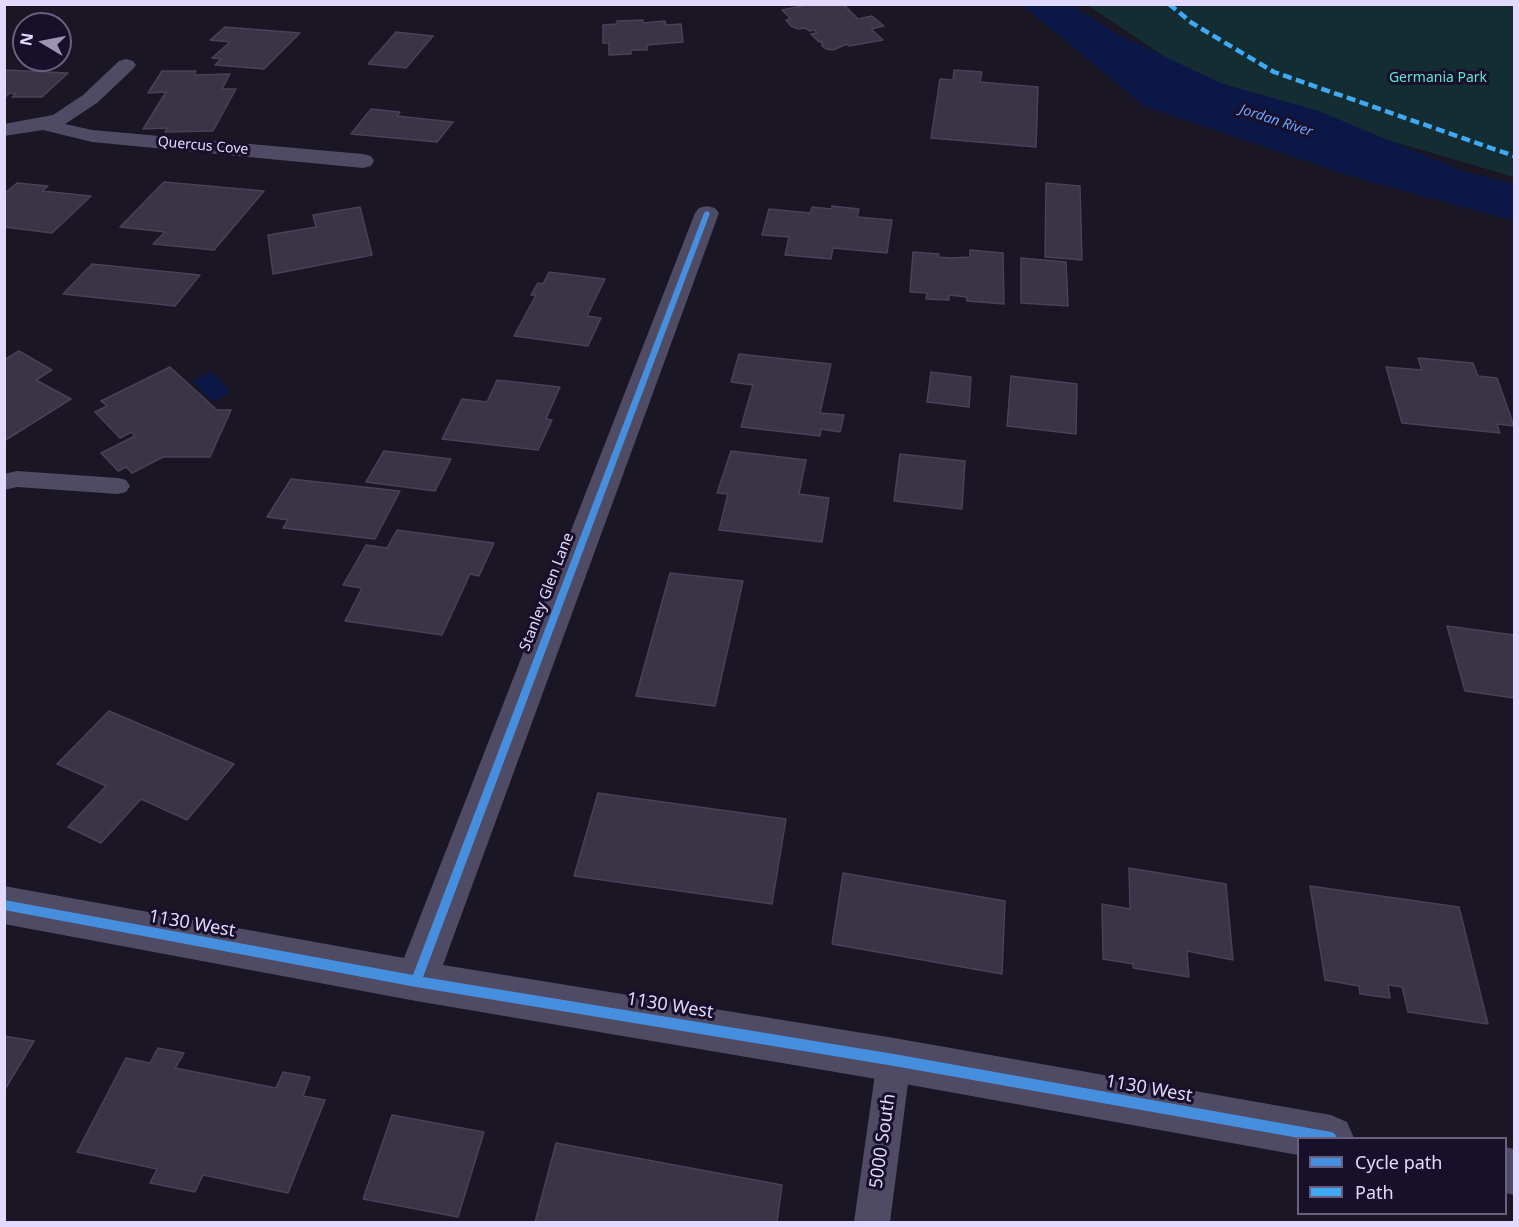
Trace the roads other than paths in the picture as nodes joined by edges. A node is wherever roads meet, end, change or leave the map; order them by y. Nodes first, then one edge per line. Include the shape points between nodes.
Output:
1 (126, 65) dead end
2 (46, 124) junction
3 (4, 130) edge
4 (363, 161) dead end
5 (707, 213) dead end
6 (4, 482) edge
7 (118, 486) dead end
8 (4, 905) edge
9 (416, 981) junction
10 (894, 1060) junction
11 (1325, 1137) edge
12 (872, 1222) edge

1 - 2 street via 81,106
2 - 3 street
2 - 4 street, Quercus Cove via 92,136
5 - 9 street, Stanley Glen Lane
6 - 7 lane via 17,479
8 - 9 street, 1130 West
9 - 10 street, 1130 West
10 - 11 street, 1130 West
10 - 12 lane, 5000 South

